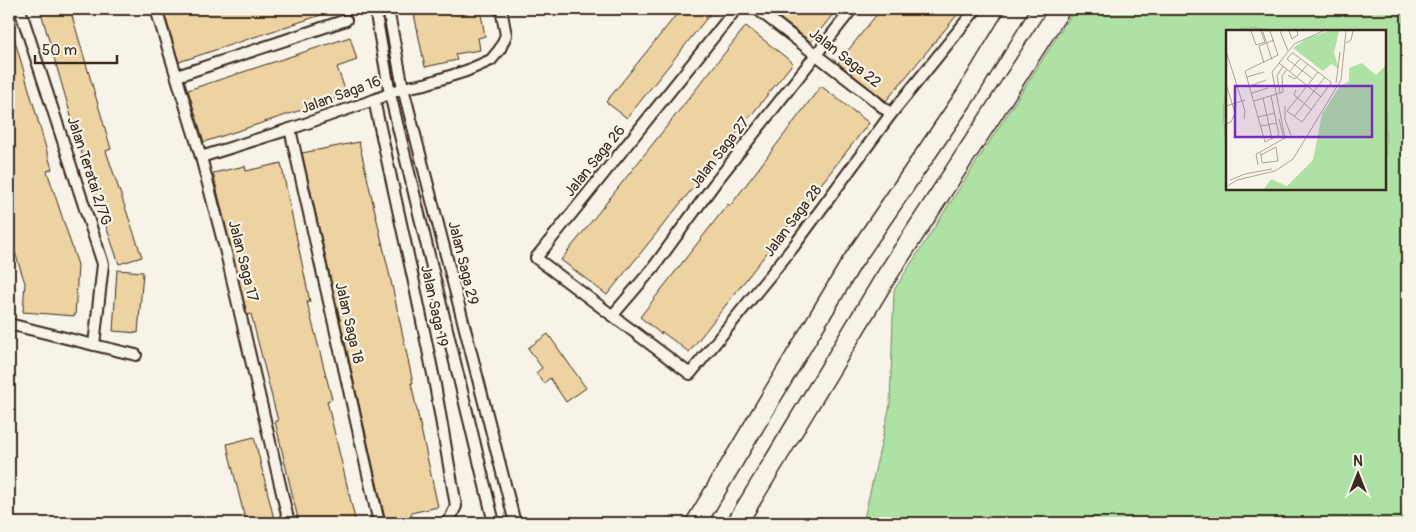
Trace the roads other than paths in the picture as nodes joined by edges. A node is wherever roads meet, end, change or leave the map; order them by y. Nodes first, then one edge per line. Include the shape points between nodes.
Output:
1 (15, 9) edge
2 (20, 9) edge
3 (156, 9) edge
4 (375, 9) edge
5 (388, 9) edge
6 (501, 9) edge
7 (736, 9) edge
8 (757, 9) edge
9 (852, 9) edge
10 (976, 9) edge
11 (1018, 9) edge
12 (1060, 9) edge
13 (9, 11) edge
14 (346, 20) dead end
15 (816, 55) junction
16 (177, 76) junction
17 (403, 88) junction
18 (390, 94) junction
19 (374, 100) junction
20 (891, 114) junction
21 (290, 129) junction
22 (201, 157) junction
23 (612, 316) junction
24 (9, 324) edge
25 (94, 345) junction
26 (136, 354) dead end
27 (448, 521) edge
28 (289, 523) edge
29 (379, 523) edge
30 (494, 523) edge
31 (515, 523) edge
32 (696, 523) edge
33 (737, 523) edge

1 - 13 street
2 - 25 street, Jalan Teratai 2/7G via 103,264
3 - 16 street, Jalan Saga 17
4 - 18 street, Jalan Saga 29
5 - 17 street, Jalan Saga 29
6 - 17 street, Jalan Saga 16 via 506,36 491,60 466,71
7 - 23 street, Jalan Saga 26 via 536,258
8 - 15 street, Jalan Saga 22
9 - 15 street, Jalan Saga 27
10 - 20 street, Jalan Saga 28
11 - 32 highway via 966,95 852,262
12 - 33 highway via 884,280
14 - 16 street
15 - 20 street, Jalan Saga 22
15 - 23 street, Jalan Saga 27
16 - 22 street, Jalan Saga 17
17 - 18 street, Jalan Saga 16
17 - 31 street, Jalan Saga 29
18 - 19 street, Jalan Saga 16
18 - 30 street, Jalan Saga 29
19 - 21 street, Jalan Saga 16
19 - 27 street, Jalan Saga 19 via 434,379 456,506
20 - 23 street, Jalan Saga 28 via 794,246 690,374
21 - 22 street, Jalan Saga 16
21 - 29 street, Jalan Saga 18
22 - 28 street, Jalan Saga 17
24 - 25 street
25 - 26 street

